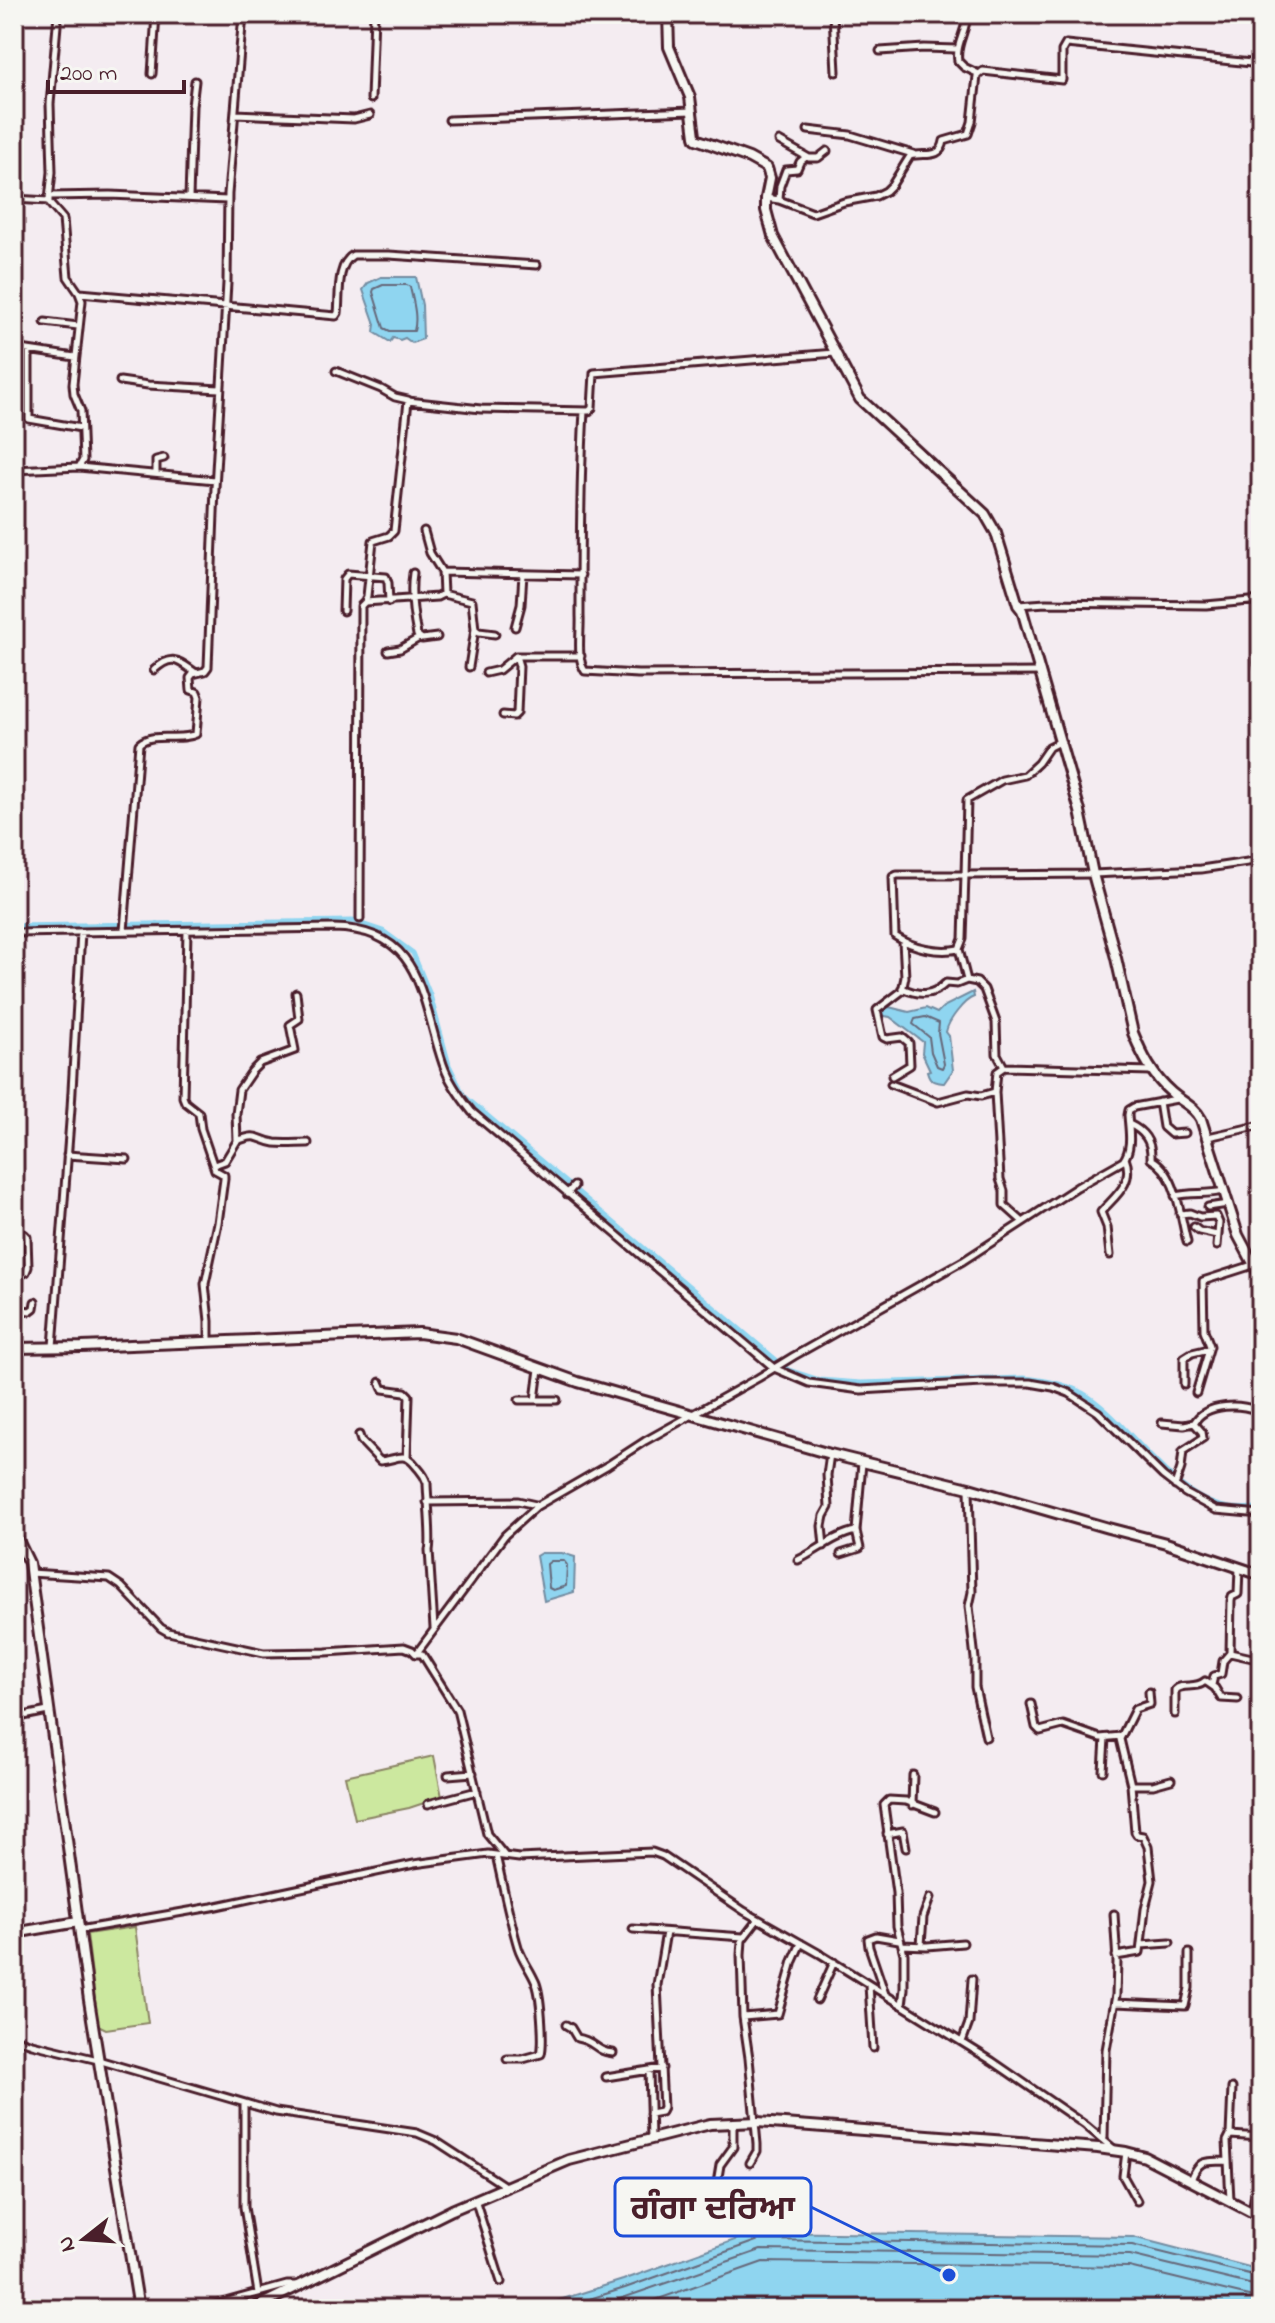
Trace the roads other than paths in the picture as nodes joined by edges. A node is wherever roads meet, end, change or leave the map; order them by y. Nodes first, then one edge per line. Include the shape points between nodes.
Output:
1 (58, 14) edge
2 (156, 14) edge
3 (243, 14) edge
4 (374, 14) edge
5 (668, 14) edge
6 (833, 14) edge
7 (967, 14) edge
8 (957, 49) junction
9 (880, 51) dead end
10 (1261, 64) edge
11 (836, 72) dead end
12 (152, 74) dead end
13 (979, 74) junction
14 (195, 81) dead end
15 (371, 99) dead end
16 (692, 111) junction
17 (235, 114) junction
18 (370, 115) dead end
19 (449, 120) dead end
20 (808, 130) dead end
21 (779, 141) dead end
22 (827, 151) dead end
23 (914, 155) junction
24 (806, 157) junction
25 (189, 198) junction
26 (766, 198) junction
27 (14, 199) edge
28 (49, 199) junction
29 (227, 200) junction
30 (779, 200) junction
31 (537, 265) dead end
32 (79, 293) junction
33 (225, 305) junction
34 (45, 322) dead end
35 (78, 326) junction
36 (14, 348) edge
37 (29, 351) junction
38 (836, 353) junction
39 (75, 357) junction
40 (336, 371) dead end
41 (120, 381) dead end
42 (220, 389) junction
43 (409, 400) junction
44 (584, 410) junction
45 (81, 428) junction
46 (164, 458) dead end
47 (79, 467) junction
48 (14, 470) edge
49 (156, 474) junction
50 (215, 480) junction
51 (424, 531) dead end
52 (442, 572) junction
53 (413, 573) dead end
54 (523, 574) junction
55 (581, 575) junction
56 (369, 576) junction
57 (443, 594) junction
58 (413, 598) junction
59 (1260, 600) edge
60 (365, 602) junction
61 (389, 602) junction
62 (1018, 605) junction
63 (343, 611) dead end
64 (515, 627) dead end
65 (475, 629) junction
66 (495, 634) dead end
67 (437, 637) dead end
68 (420, 638) junction
69 (388, 651) dead end
70 (516, 656) junction
71 (581, 656) junction
72 (469, 667) dead end
73 (154, 670) dead end
74 (1042, 672) junction
75 (196, 673) junction
76 (486, 673) dead end
77 (1261, 705) edge
78 (503, 715) dead end
79 (1061, 741) junction
80 (1261, 860) edge
81 (1093, 874) junction
82 (965, 875) junction
83 (360, 919) dead end
84 (125, 927) junction
85 (187, 931) junction
86 (81, 932) junction
87 (14, 933) edge
88 (903, 941) junction
89 (959, 949) junction
90 (967, 980) junction
91 (902, 988) junction
92 (296, 993) dead end
93 (1004, 1067) junction
94 (1151, 1071) junction
95 (892, 1076) dead end
96 (891, 1084) dead end
97 (995, 1092) junction
98 (1178, 1098) junction
99 (1159, 1101) junction
100 (1129, 1124) junction
101 (1261, 1125) edge
102 (1185, 1133) dead end
103 (1207, 1138) junction
104 (237, 1141) junction
105 (308, 1143) dead end
106 (67, 1155) junction
107 (1125, 1158) junction
108 (127, 1159) dead end
109 (214, 1165) junction
110 (1223, 1191) junction
111 (1175, 1196) junction
112 (1228, 1204) junction
113 (1208, 1207) dead end
114 (1180, 1214) junction
115 (1233, 1220) junction
116 (1023, 1222) junction
117 (1219, 1223) junction
118 (1194, 1227) dead end
119 (17, 1235) dead end
120 (1217, 1235) junction
121 (1187, 1242) dead end
122 (1217, 1246) dead end
123 (1110, 1255) dead end
124 (1253, 1265) junction
125 (14, 1278) edge
126 (1261, 1278) edge
127 (35, 1302) dead end
128 (14, 1309) edge
129 (209, 1342) junction
130 (14, 1348) edge
131 (53, 1348) junction
132 (1210, 1349) junction
133 (776, 1367) junction
134 (539, 1369) junction
135 (380, 1382) dead end
136 (1184, 1385) dead end
137 (1196, 1393) dead end
138 (519, 1400) dead end
139 (535, 1400) junction
140 (557, 1400) dead end
141 (1261, 1413) edge
142 (692, 1415) junction
143 (1162, 1423) dead end
144 (1194, 1423) junction
145 (359, 1435) dead end
146 (830, 1454) junction
147 (407, 1457) junction
148 (868, 1463) junction
149 (1175, 1485) junction
150 (969, 1488) junction
151 (427, 1502) junction
152 (537, 1506) junction
153 (1261, 1514) edge
154 (856, 1531) junction
155 (14, 1532) edge
156 (824, 1547) junction
157 (841, 1554) dead end
158 (798, 1560) dead end
159 (1239, 1568) junction
160 (30, 1573) junction
161 (1261, 1575) edge
162 (433, 1629) junction
163 (1230, 1653) junction
164 (416, 1654) junction
165 (1261, 1660) edge
166 (1212, 1686) junction
167 (1149, 1692) dead end
168 (1238, 1699) dead end
169 (1031, 1704) dead end
170 (48, 1711) junction
171 (1175, 1714) dead end
172 (14, 1718) edge
173 (1121, 1736) junction
174 (986, 1737) dead end
175 (1105, 1738) junction
176 (1103, 1771) dead end
177 (473, 1773) junction
178 (448, 1775) dead end
179 (913, 1775) dead end
180 (1171, 1780) dead end
181 (1131, 1785) junction
182 (477, 1791) junction
183 (428, 1804) dead end
184 (912, 1805) junction
185 (935, 1812) dead end
186 (887, 1834) junction
187 (906, 1848) dead end
188 (496, 1855) junction
189 (506, 1857) junction
190 (930, 1898) dead end
191 (1114, 1914) dead end
192 (758, 1919) junction
193 (78, 1926) junction
194 (633, 1929) dead end
195 (666, 1932) junction
196 (14, 1933) edge
197 (743, 1937) junction
198 (900, 1942) junction
199 (801, 1943) junction
200 (963, 1943) dead end
201 (1170, 1943) dead end
202 (921, 1945) junction
203 (1141, 1945) junction
204 (1189, 1953) dead end
205 (1116, 1956) junction
206 (834, 1962) junction
207 (972, 1979) dead end
208 (869, 1984) junction
209 (885, 1995) junction
210 (817, 2000) dead end
211 (1115, 2003) junction
212 (902, 2005) junction
213 (743, 2017) junction
214 (566, 2025) dead end
215 (14, 2038) edge
216 (962, 2042) junction
217 (873, 2048) dead end
218 (613, 2053) dead end
219 (507, 2059) dead end
220 (98, 2060) junction
221 (662, 2068) junction
222 (649, 2070) junction
223 (606, 2077) dead end
224 (1232, 2088) dead end
225 (244, 2103) junction
226 (650, 2114) junction
227 (733, 2122) junction
228 (756, 2122) junction
229 (1230, 2135) junction
230 (1261, 2137) edge
231 (651, 2138) junction
232 (1104, 2139) junction
233 (1116, 2150) junction
234 (1126, 2152) junction
235 (1261, 2156) edge
236 (1228, 2161) junction
237 (750, 2163) dead end
238 (1190, 2181) junction
239 (717, 2183) dead end
240 (505, 2186) junction
241 (475, 2199) junction
242 (1137, 2201) dead end
243 (1230, 2201) junction
244 (1257, 2215) edge
245 (501, 2282) dead end
246 (299, 2285) junction
247 (258, 2293) junction
248 (139, 2309) edge
249 (200, 2309) edge
250 (252, 2309) edge

1 - 28 street
2 - 12 street
3 - 17 street
4 - 15 street
5 - 16 street via 669,47
6 - 11 street
7 - 8 street
8 - 9 street
8 - 13 street via 960,64
10 - 13 street via 1068,44 1062,51 1062,80
13 - 23 street via 968,134 944,141 936,154
14 - 25 street
16 - 19 street
16 - 26 street via 696,139 767,168
17 - 18 street via 354,119
17 - 29 street
20 - 23 street via 850,135
21 - 24 street
22 - 24 street via 818,158
23 - 30 street via 888,189 876,196 813,213
24 - 30 street via 797,169 786,170
25 - 28 street via 87,194
25 - 29 street
26 - 30 street
26 - 38 street via 773,236
27 - 28 street
28 - 32 street via 63,219 68,277
29 - 33 street
31 - 33 street via 353,255 345,263 336,316
32 - 33 street
32 - 35 street
33 - 42 street
34 - 35 street
35 - 39 street
36 - 37 street
37 - 39 street
37 - 45 street via 29,419
38 - 44 street via 594,373 592,410
38 - 62 street via 860,399 991,521
39 - 45 street via 73,393
40 - 43 street
41 - 42 street
42 - 50 street
43 - 44 street via 481,409
43 - 56 street via 394,531 373,541
44 - 55 street
45 - 47 street
46 - 49 street via 156,460
47 - 48 street
47 - 49 street
49 - 50 street
50 - 75 street via 208,667
51 - 52 street
52 - 54 street
52 - 57 street
53 - 58 street
54 - 55 street
54 - 64 street
55 - 71 street
56 - 60 street
56 - 61 street via 386,577
56 - 63 street via 345,575
57 - 58 street
57 - 65 street via 473,603
58 - 61 street
58 - 68 street
59 - 62 street
59 - 77 street
60 - 61 street
60 - 83 street via 360,615
62 - 74 street
65 - 66 street
65 - 72 street
67 - 68 street
68 - 69 street
70 - 71 street
70 - 76 street
70 - 78 street via 517,713
71 - 74 street via 588,672
73 - 75 street via 172,659
74 - 79 street
75 - 84 street via 190,682 199,697 196,734 148,738 139,744
79 - 81 street
79 - 82 street via 1025,775 993,784 967,800
80 - 81 street via 1209,869
81 - 82 street
81 - 94 street via 1133,1033
82 - 88 street via 893,877 894,935
82 - 89 street
84 - 85 street
84 - 86 street
85 - 109 street via 183,1097 199,1113
85 - 133 street via 351,928 392,944 413,969 443,1066 480,1119 571,1190
86 - 87 street
86 - 106 street
88 - 89 street via 937,951
88 - 91 street
89 - 90 street
90 - 91 street via 946,983 934,993
90 - 93 street via 984,989
91 - 95 street via 877,1010 883,1037 902,1037 909,1043 910,1065
92 - 104 street via 299,1019 290,1025 295,1050 260,1063 239,1090
93 - 94 street
93 - 97 street via 996,1074
94 - 98 street
96 - 97 street via 938,1102
97 - 116 street via 1004,1205
98 - 99 street
98 - 103 street via 1198,1113
99 - 100 street via 1129,1110
99 - 102 street via 1163,1127 1171,1134
100 - 107 street
100 - 111 street via 1145,1135 1151,1159 1164,1169
101 - 103 street
103 - 110 street
104 - 105 street via 253,1136
104 - 109 street via 225,1161
106 - 108 street
106 - 131 street
107 - 116 street
107 - 123 street via 1126,1182 1101,1212
109 - 129 street via 224,1179 205,1284
110 - 111 street
110 - 112 street
111 - 114 street
112 - 113 street
112 - 115 street
114 - 117 street via 1215,1215
114 - 121 street
115 - 117 street
115 - 124 street
116 - 133 street
117 - 120 street
118 - 120 street
119 - 125 street via 27,1237 28,1267
120 - 122 street
124 - 126 street
124 - 132 street via 1203,1281 1204,1330
127 - 128 street via 30,1311
129 - 131 street
129 - 134 street via 419,1333 456,1338
130 - 131 street
132 - 136 street via 1184,1358
132 - 137 street
133 - 142 street
133 - 149 street via 809,1383 861,1390 1018,1383 1053,1387 1098,1412
134 - 139 street
134 - 142 street
135 - 147 street via 383,1389 409,1396
138 - 139 street
139 - 140 street
141 - 144 street via 1247,1407 1220,1408 1205,1412
142 - 146 street
142 - 152 street
143 - 144 street
144 - 149 street via 1203,1438 1183,1451
145 - 147 street via 380,1461
146 - 148 street
146 - 156 street
147 - 151 street via 425,1475
148 - 150 street
148 - 154 street
149 - 153 street via 1216,1510
150 - 159 street
150 - 174 street via 969,1606 975,1687
151 - 152 street via 518,1501
151 - 162 street
152 - 162 street via 505,1535
154 - 156 street
154 - 157 street via 860,1548
155 - 160 street
156 - 158 street
159 - 161 street
159 - 163 street via 1238,1594 1231,1601
160 - 164 street via 109,1578 161,1628 186,1637 264,1653 404,1647
160 - 170 street
162 - 164 street
163 - 165 street
163 - 166 street
164 - 177 street via 429,1662 457,1710
166 - 168 street via 1223,1699
166 - 171 street via 1205,1681 1177,1687
167 - 173 street via 1150,1704 1135,1709
169 - 175 street via 1040,1731 1063,1725
170 - 172 street
170 - 193 street
173 - 175 street
173 - 181 street
175 - 176 street
177 - 178 street
177 - 182 street
179 - 184 street
180 - 181 street
181 - 203 street via 1135,1832 1148,1847 1152,1881
182 - 183 street
182 - 189 street via 487,1834
184 - 185 street
184 - 186 street via 886,1801
186 - 187 street via 903,1831
186 - 198 street
188 - 189 street
188 - 193 street via 414,1864 212,1907
188 - 219 street via 542,2014 542,2053
189 - 192 street via 652,1852
190 - 202 street
191 - 205 street
192 - 197 street
192 - 199 street
193 - 196 street
193 - 220 street
194 - 195 street
195 - 197 street
195 - 221 street via 657,1985
197 - 213 street
198 - 202 street
198 - 209 street via 868,1939
198 - 212 street
199 - 206 street
199 - 213 street via 778,2014
200 - 202 street
201 - 203 street
203 - 205 street via 1139,1954
204 - 211 street via 1185,2006
205 - 211 street
206 - 208 street
206 - 210 street
207 - 216 street
208 - 209 street
208 - 217 street
209 - 212 street
211 - 232 street via 1106,2050
212 - 216 street
213 - 228 street
214 - 218 street via 577,2038
215 - 220 street
216 - 232 street
220 - 225 street
220 - 248 street
221 - 222 street
221 - 226 street via 662,2110
222 - 223 street
222 - 226 street
224 - 229 street
225 - 240 street via 417,2133
225 - 247 street via 244,2207
226 - 231 street
227 - 228 street
227 - 231 street
227 - 239 street via 733,2147 720,2165
228 - 233 street
228 - 237 street via 757,2148
229 - 230 street
229 - 236 street
231 - 240 street via 569,2160
232 - 233 street
233 - 234 street
234 - 238 street
234 - 242 street via 1123,2176
235 - 244 street
236 - 238 street via 1200,2163
236 - 243 street
238 - 243 street
240 - 241 street
241 - 245 street
241 - 246 street
243 - 244 street
246 - 247 street
246 - 250 street
247 - 249 street

